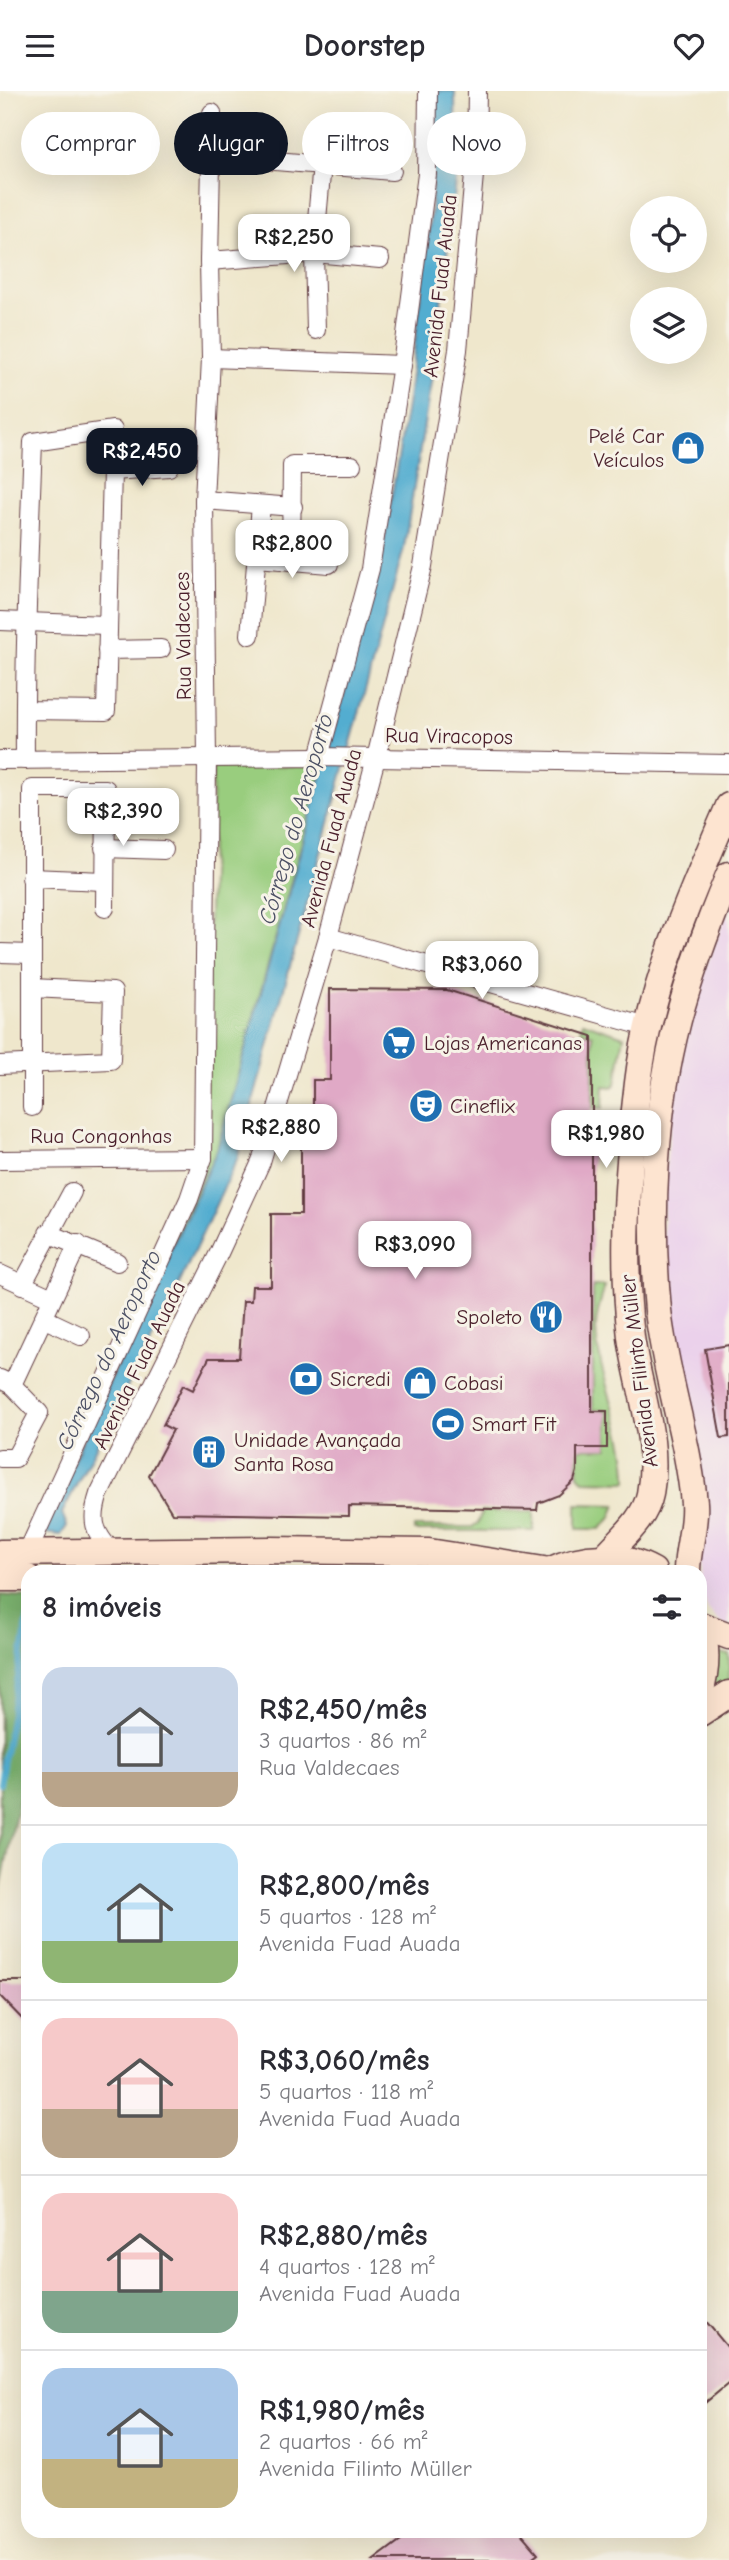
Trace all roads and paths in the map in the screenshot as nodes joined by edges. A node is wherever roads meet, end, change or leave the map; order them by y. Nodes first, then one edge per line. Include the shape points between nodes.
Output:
1 (428, 91) edge
2 (477, 91) edge
3 (211, 175) edge
4 (321, 175) edge
5 (314, 253) junction
6 (380, 260) dead end
7 (209, 261) junction
8 (316, 330) dead end
9 (211, 358) junction
10 (402, 365) junction
11 (352, 465) dead end
12 (169, 467) dead end
13 (112, 471) junction
14 (204, 500) junction
15 (261, 505) junction
16 (293, 507) junction
17 (257, 558) junction
18 (291, 561) junction
19 (329, 564) dead end
20 (0, 621) edge
21 (27, 622) junction
22 (106, 625) junction
23 (250, 635) dead end
24 (161, 649) dead end
25 (107, 650) junction
26 (25, 710) junction
27 (320, 757) junction
28 (207, 758) junction
29 (376, 758) junction
30 (0, 760) edge
31 (25, 760) junction
32 (729, 764) edge
33 (729, 806) edge
34 (104, 848) junction
35 (164, 850) dead end
36 (729, 875) edge
37 (32, 878) junction
38 (104, 881) junction
39 (105, 908) dead end
40 (328, 937) junction
41 (0, 953) edge
42 (32, 954) junction
43 (32, 988) junction
44 (647, 1027) junction
45 (32, 1064) junction
46 (0, 1065) edge
47 (32, 1107) dead end
48 (203, 1158) junction
49 (0, 1160) edge
50 (72, 1192) dead end
51 (48, 1233) junction
52 (78, 1244) junction
53 (117, 1262) dead end
54 (0, 1274) edge
55 (22, 1285) junction
56 (52, 1298) junction
57 (45, 1319) junction
58 (81, 1336) dead end
59 (6, 1382) edge
60 (0, 1458) edge
61 (112, 1552) junction
62 (0, 1553) edge
63 (604, 1558) junction
64 (28, 1565) edge
65 (512, 1565) edge
66 (564, 1565) edge
67 (637, 1565) edge
68 (688, 1565) edge
69 (21, 1568) edge
70 (0, 1578) edge
71 (707, 1628) edge
72 (729, 1636) edge
73 (729, 1694) edge
74 (707, 1708) edge

1 - 10 street, Avenida Fuad Auada via 427,174
2 - 29 street, Avenida Fuad Auada via 477,153 458,350 424,566
3 - 7 street, Rua Valdecaes
4 - 5 street
5 - 6 street
5 - 7 street
5 - 8 street
7 - 9 street, Rua Valdecaes
9 - 10 street
9 - 14 street, Rua Valdecaes
10 - 27 street, Avenida Fuad Auada via 370,569
11 - 16 street via 292,465
12 - 13 street
13 - 21 street via 113,430 33,442
13 - 22 street
14 - 15 street
14 - 28 street, Rua Valdecaes
15 - 16 street
15 - 17 street
16 - 18 street
17 - 18 street
17 - 23 street
18 - 19 street
20 - 21 street
21 - 22 street
21 - 26 street
22 - 25 street
24 - 25 street
25 - 26 street via 106,711
26 - 31 street
27 - 28 street, Rua Viracopos
27 - 29 street, Rua Viracopos
28 - 31 street, Rua Viracopos
28 - 48 street, Rua Valdecaes
29 - 32 street, Rua Viracopos
29 - 40 street, Avenida Fuad Auada
30 - 31 street, Rua Viracopos
33 - 44 main road, Avenida Filinto Müller via 685,914
34 - 35 street
34 - 37 street via 106,789 32,789
34 - 38 street
36 - 68 main road, Avenida Filinto Müller via 678,1021 657,1166 654,1245 659,1314 694,1506
37 - 38 street
37 - 42 street
38 - 39 street
40 - 44 street
40 - 61 street, Avenida Fuad Auada via 261,1162 99,1494 95,1527
41 - 42 street
42 - 43 street
43 - 45 street
43 - 45 street via 113,992 111,1060
44 - 63 main road, Avenida Filinto Müller via 630,1163 626,1256 631,1337 650,1437 652,1479 645,1510
45 - 46 street
45 - 47 street
48 - 49 street, Rua Congonhas
48 - 64 street, Avenida Fuad Auada
50 - 51 street
51 - 52 street
51 - 55 street
52 - 53 street
52 - 56 street
54 - 55 street
55 - 56 street
56 - 57 street
57 - 58 street
57 - 59 street
59 - 60 street via 39,1413 15,1458
61 - 64 main road
61 - 65 main road via 429,1552
62 - 64 main road
63 - 66 main road
63 - 67 main road
69 - 70 main road
71 - 72 main road
73 - 74 main road

